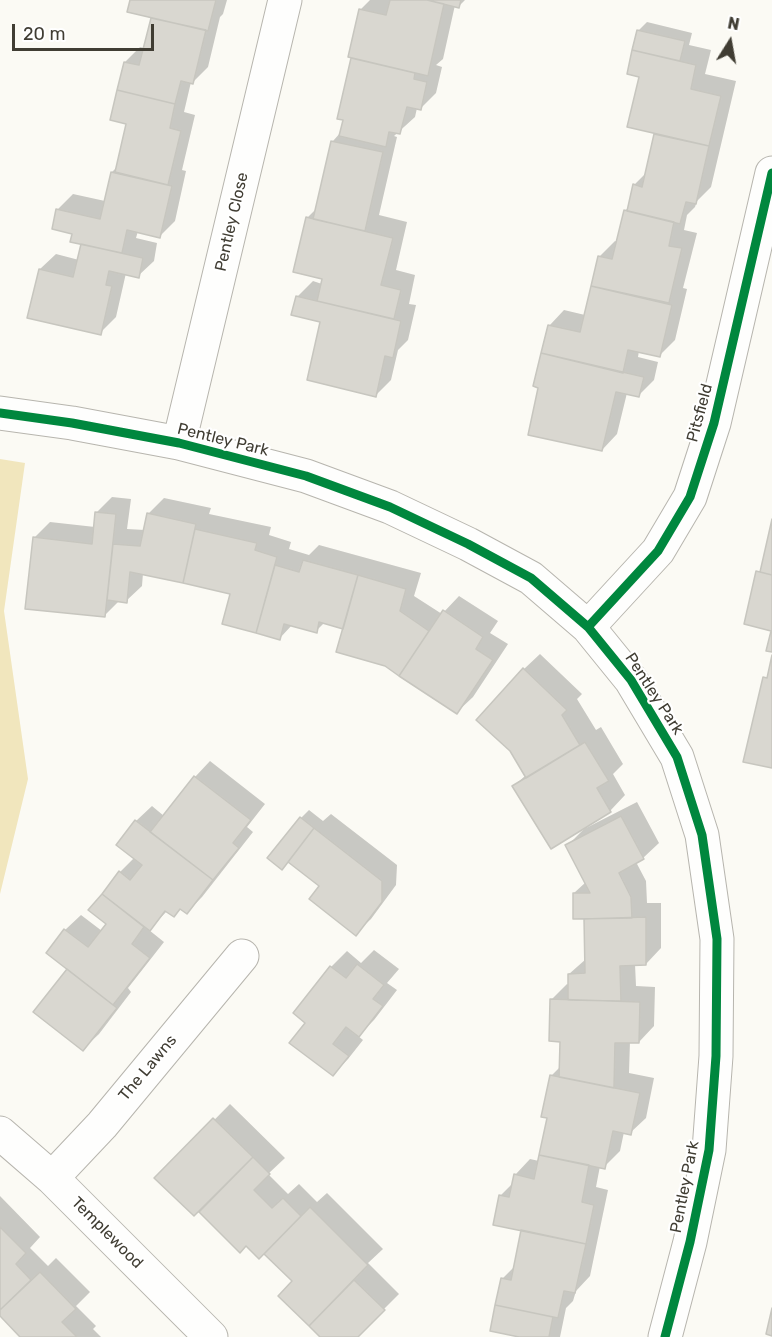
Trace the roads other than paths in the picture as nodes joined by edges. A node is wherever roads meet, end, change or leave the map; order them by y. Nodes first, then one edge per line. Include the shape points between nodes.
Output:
1 (285, 0) edge
2 (772, 173) edge
3 (0, 413) edge
4 (179, 443) junction
5 (588, 627) junction
6 (242, 956) dead end
7 (0, 1133) edge
8 (52, 1178) junction
9 (211, 1337) edge
10 (665, 1337) edge

1 - 4 street, Pentley Close
2 - 5 street, Pitsfield via 714,423 690,496 658,551
3 - 4 street, Pentley Park
4 - 5 street, Pentley Park via 306,476 390,507 531,578
5 - 10 street, Pentley Park via 631,680 677,757 702,835 717,939 716,1056 709,1150
6 - 8 street, The Lawns via 102,1125
7 - 8 street, Templewood
8 - 9 street, Templewood

